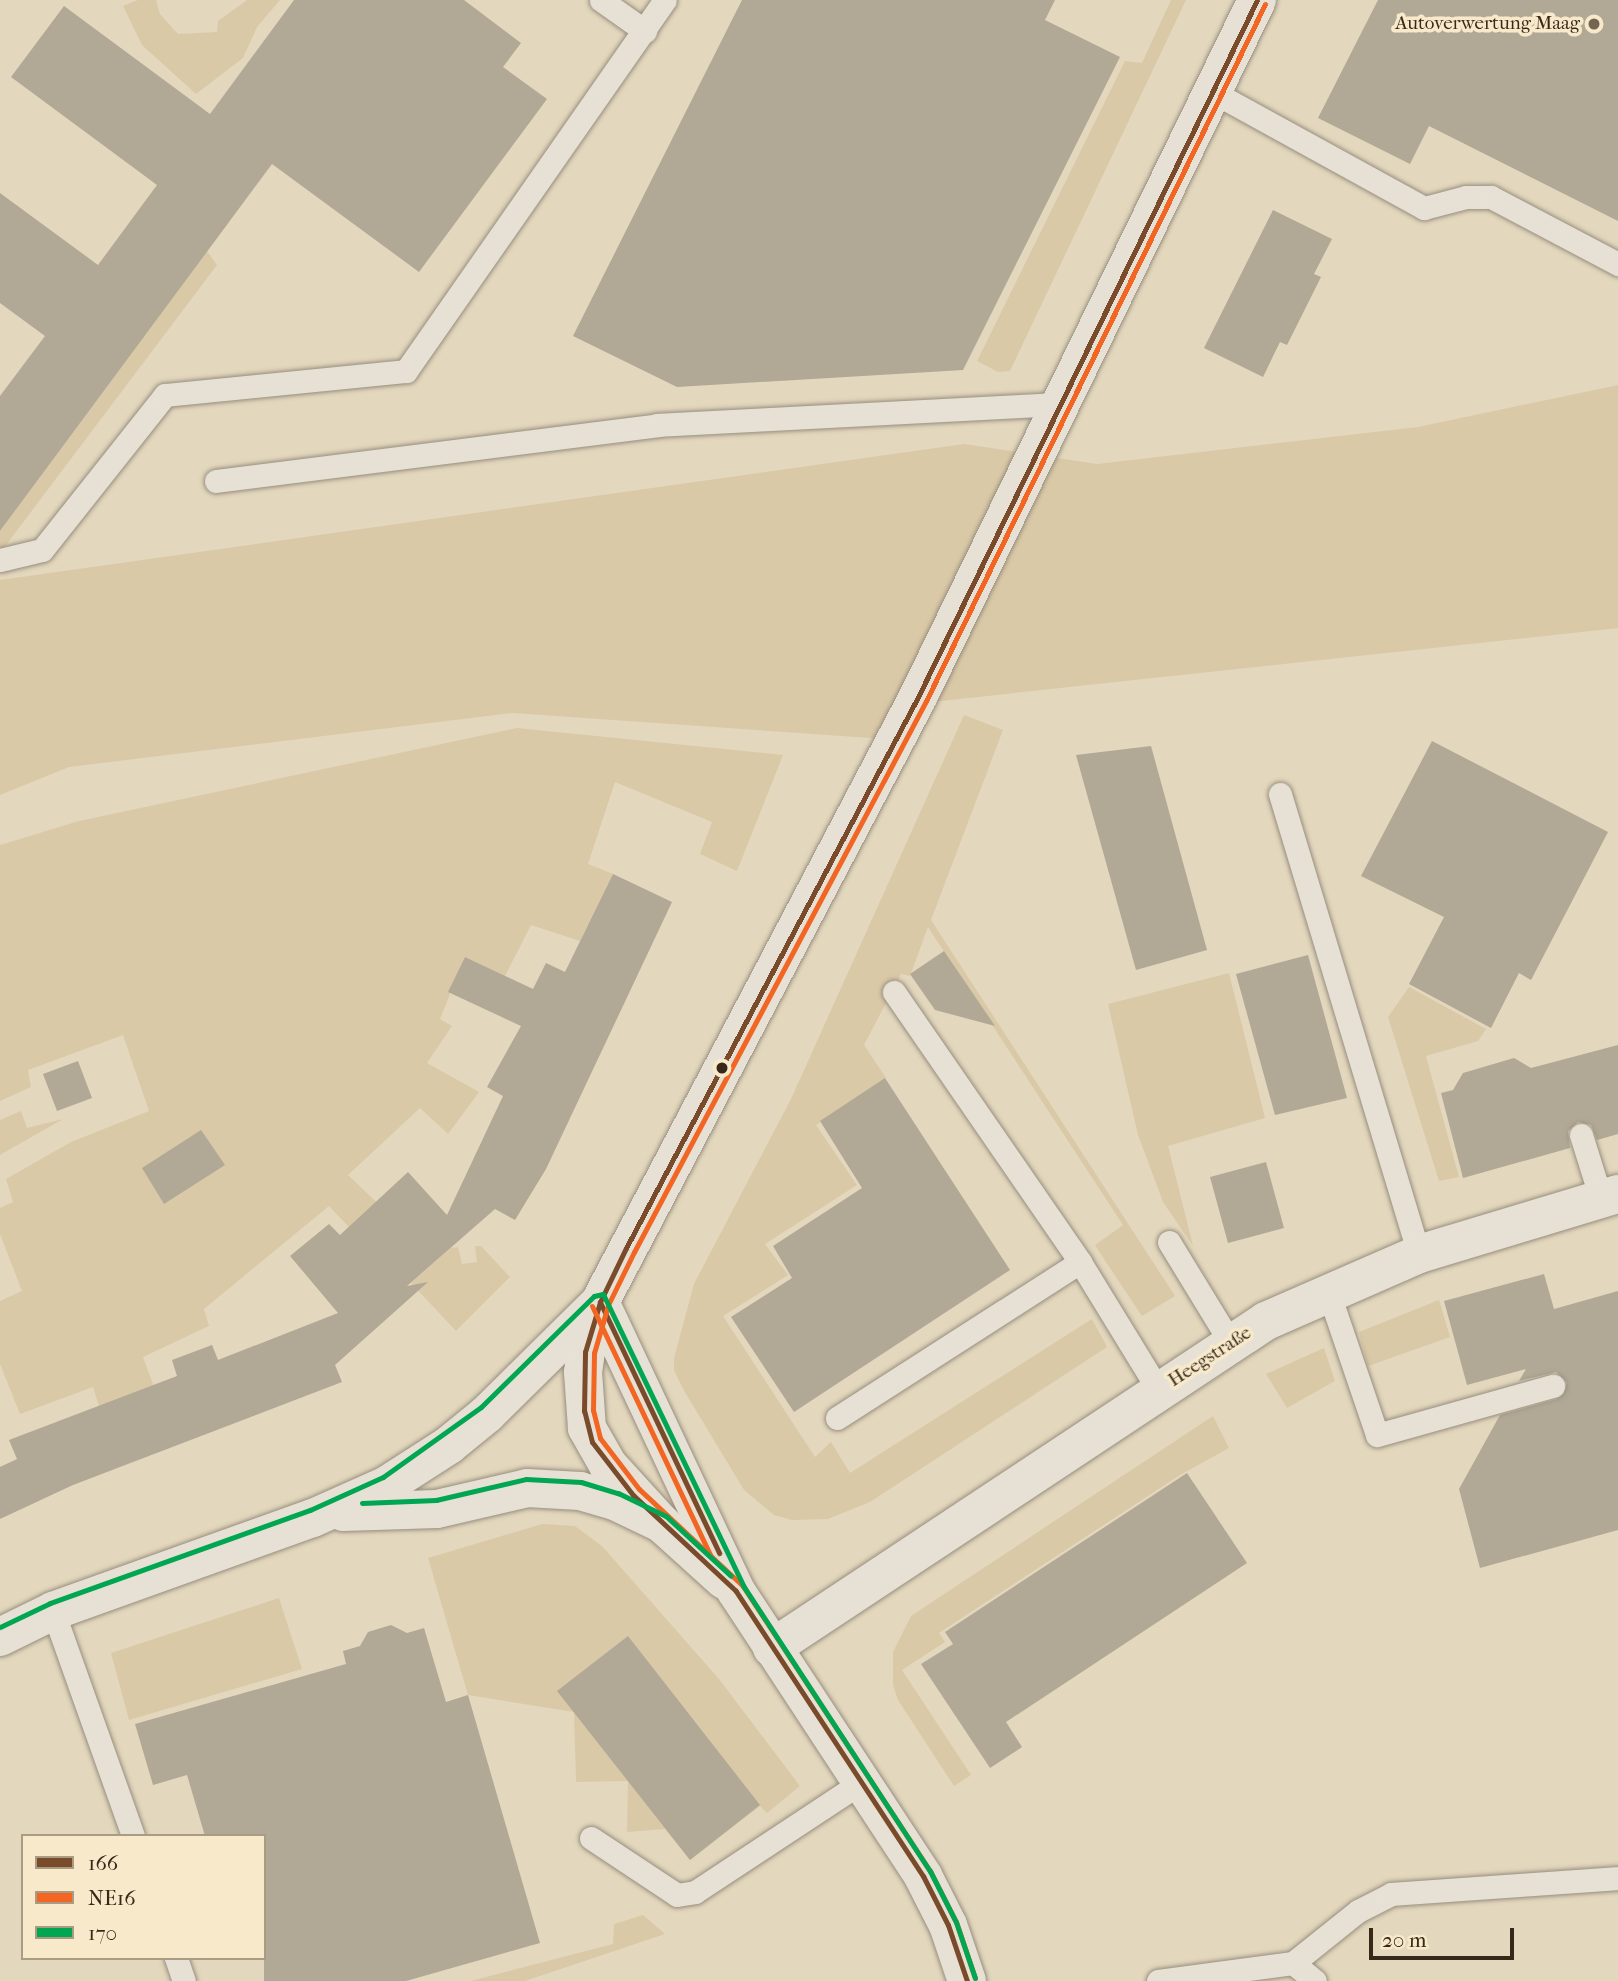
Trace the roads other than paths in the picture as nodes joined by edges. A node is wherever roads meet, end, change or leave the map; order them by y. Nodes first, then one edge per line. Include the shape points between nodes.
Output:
1 (601, 0) edge
2 (665, 0) edge
3 (1257, 0) edge
4 (645, 31) junction
5 (1213, 92) junction
6 (1618, 264) edge
7 (1061, 404) junction
8 (216, 481) dead end
9 (0, 560) edge
10 (1280, 794) dead end
11 (894, 992) dead end
12 (1581, 1135) dead end
13 (1609, 1196) edge
14 (1169, 1242) dead end
15 (1419, 1254) junction
16 (1080, 1262) junction
17 (1328, 1291) junction
18 (600, 1302) junction
19 (1230, 1342) junction
20 (1553, 1386) dead end
21 (1158, 1391) junction
22 (837, 1418) dead end
23 (327, 1512) junction
24 (661, 1523) junction
25 (736, 1591) junction
26 (53, 1611) junction
27 (0, 1637) edge
28 (772, 1648) junction
29 (862, 1782) junction
30 (132, 1834) edge
31 (592, 1838) dead end
32 (1618, 1878) edge
33 (177, 1960) edge
34 (1293, 1963) junction
35 (184, 1981) edge
36 (967, 1981) edge
37 (1158, 1981) edge
38 (1315, 1981) edge

1 - 4 lane
2 - 4 lane
3 - 5 street
4 - 9 lane via 406,371 164,395 42,550
5 - 6 lane via 1423,208 1466,197 1491,197
5 - 7 street
7 - 8 lane via 657,425
7 - 18 street via 918,697
10 - 15 lane
11 - 16 lane
12 - 13 lane
13 - 15 street, Heegstraße
14 - 19 lane
15 - 17 street, Heegstraße
16 - 21 lane
16 - 22 lane
17 - 19 street, Heegstraße
17 - 20 lane via 1377,1435
18 - 23 street via 540,1365 449,1446 387,1485
18 - 24 street via 589,1331 583,1372 587,1428 608,1465
18 - 25 street
19 - 21 street, Heegstraße
21 - 28 street, Heegstraße
23 - 24 street via 437,1509 515,1490 546,1488 607,1498
23 - 26 street
24 - 25 street
25 - 28 street
26 - 27 street
26 - 30 lane
28 - 29 street
29 - 31 lane via 695,1892 677,1895
29 - 36 street via 923,1876 948,1925
32 - 34 lane via 1391,1894 1358,1912
33 - 35 lane
34 - 37 lane
34 - 38 lane

